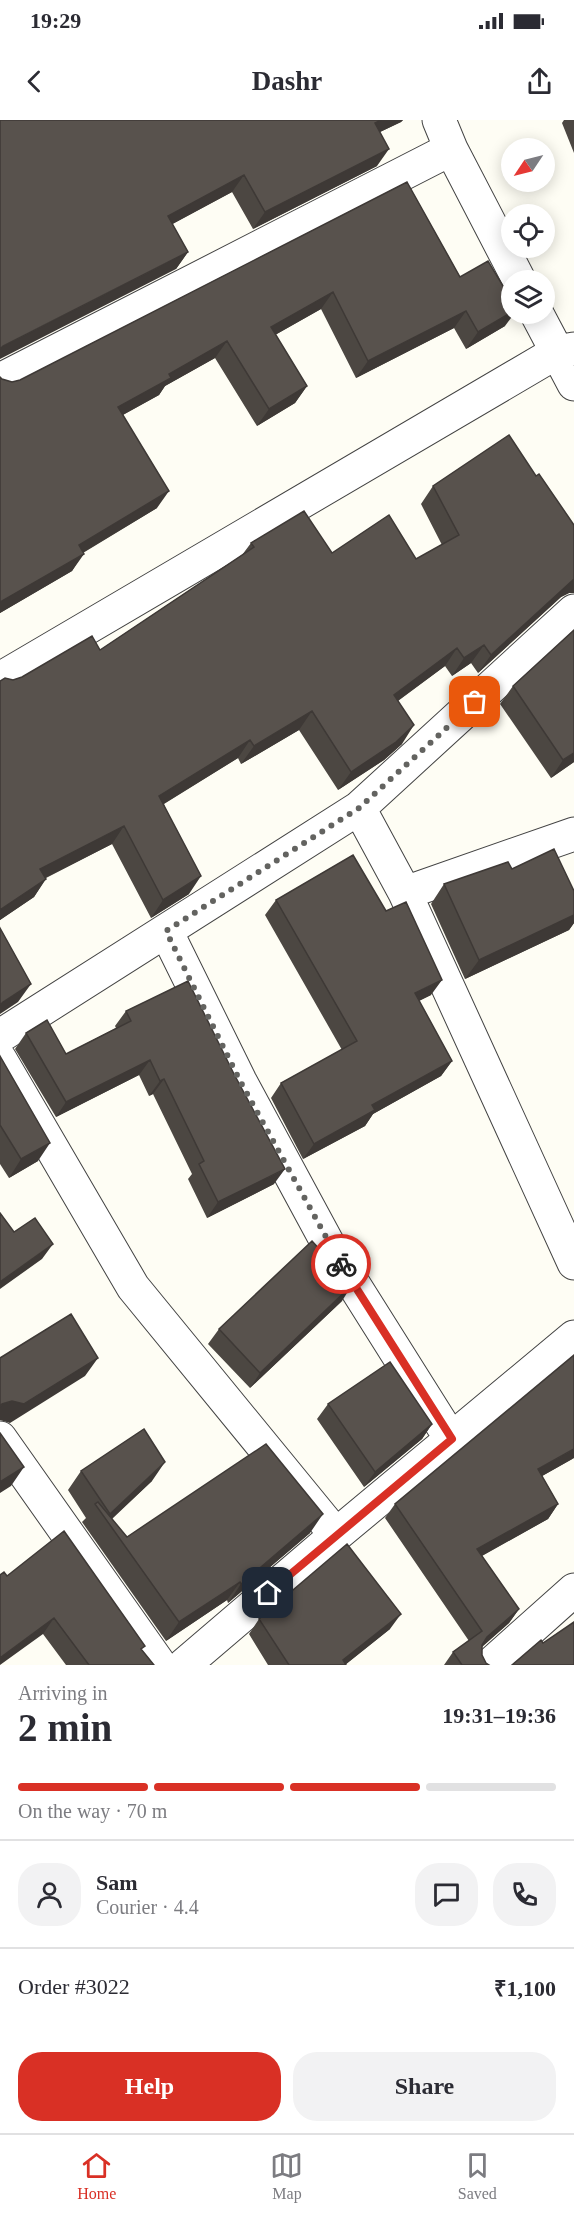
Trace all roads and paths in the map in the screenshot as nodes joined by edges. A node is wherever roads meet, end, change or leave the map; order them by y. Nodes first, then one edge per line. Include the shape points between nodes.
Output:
1 (445, 135) edge
2 (514, 270) edge
3 (545, 324) edge
4 (565, 350) edge
5 (0, 380) edge
6 (574, 384) edge
7 (574, 610) edge
8 (0, 679) edge
9 (359, 808) junction
10 (574, 834) edge
11 (405, 893) junction
12 (166, 931) junction
13 (0, 1035) edge
14 (0, 1059) edge
15 (574, 1263) edge
16 (574, 1337) edge
17 (0, 1438) edge
18 (452, 1439) junction
19 (336, 1535) junction
20 (574, 1590) edge
21 (160, 1665) edge
22 (184, 1665) edge
23 (490, 1665) edge

1 - 2 street
1 - 5 street
3 - 4 street
4 - 6 street
4 - 8 street
7 - 9 street
9 - 11 street
9 - 12 street
10 - 11 street
11 - 15 street
12 - 13 street
12 - 18 street via 240,1081 327,1242
14 - 19 street via 133,1287
16 - 18 street
17 - 21 street
18 - 19 street
19 - 22 street
20 - 23 street

